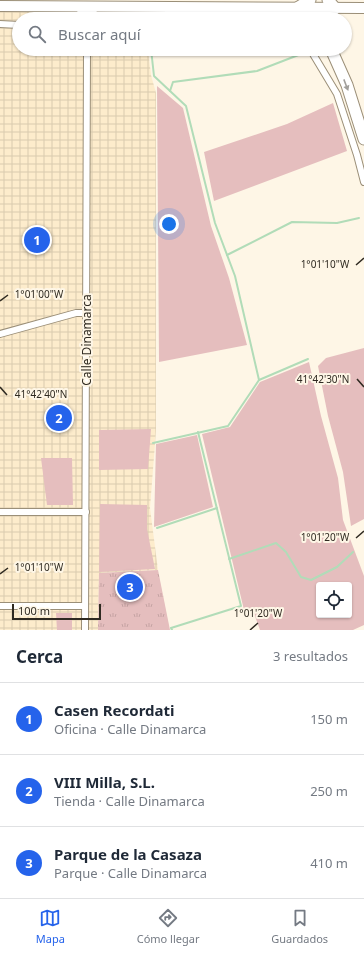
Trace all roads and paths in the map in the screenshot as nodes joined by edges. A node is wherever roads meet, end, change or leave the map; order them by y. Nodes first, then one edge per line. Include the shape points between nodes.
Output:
1 (310, 0) edge
2 (332, 4) edge
3 (0, 6) edge
4 (87, 7) junction
5 (256, 8) junction
6 (297, 8) junction
7 (364, 8) edge
8 (85, 12) edge
9 (89, 12) edge
10 (260, 12) edge
11 (303, 12) edge
12 (0, 24) edge
13 (12, 25) edge
14 (87, 56) edge
15 (314, 56) edge
16 (334, 56) edge
17 (364, 139) edge
18 (364, 182) edge
19 (87, 313) junction
20 (0, 334) edge
21 (0, 512) edge
22 (86, 512) junction
23 (0, 606) edge
24 (85, 606) junction
25 (85, 630) edge

1 - 6 highway
2 - 6 highway
2 - 7 highway
3 - 4 highway
4 - 5 highway
4 - 8 highway
4 - 9 highway
5 - 6 highway
5 - 10 street
6 - 11 highway
12 - 13 street
14 - 19 street, Calle Dinamarca
15 - 18 street via 337,94 358,155
16 -> 17 highway via 347,85
19 - 20 street via 76,313
19 - 22 street, Calle Dinamarca
21 - 22 street
22 - 24 street, Calle Dinamarca
23 - 24 street
24 - 25 street, Calle Dinamarca

